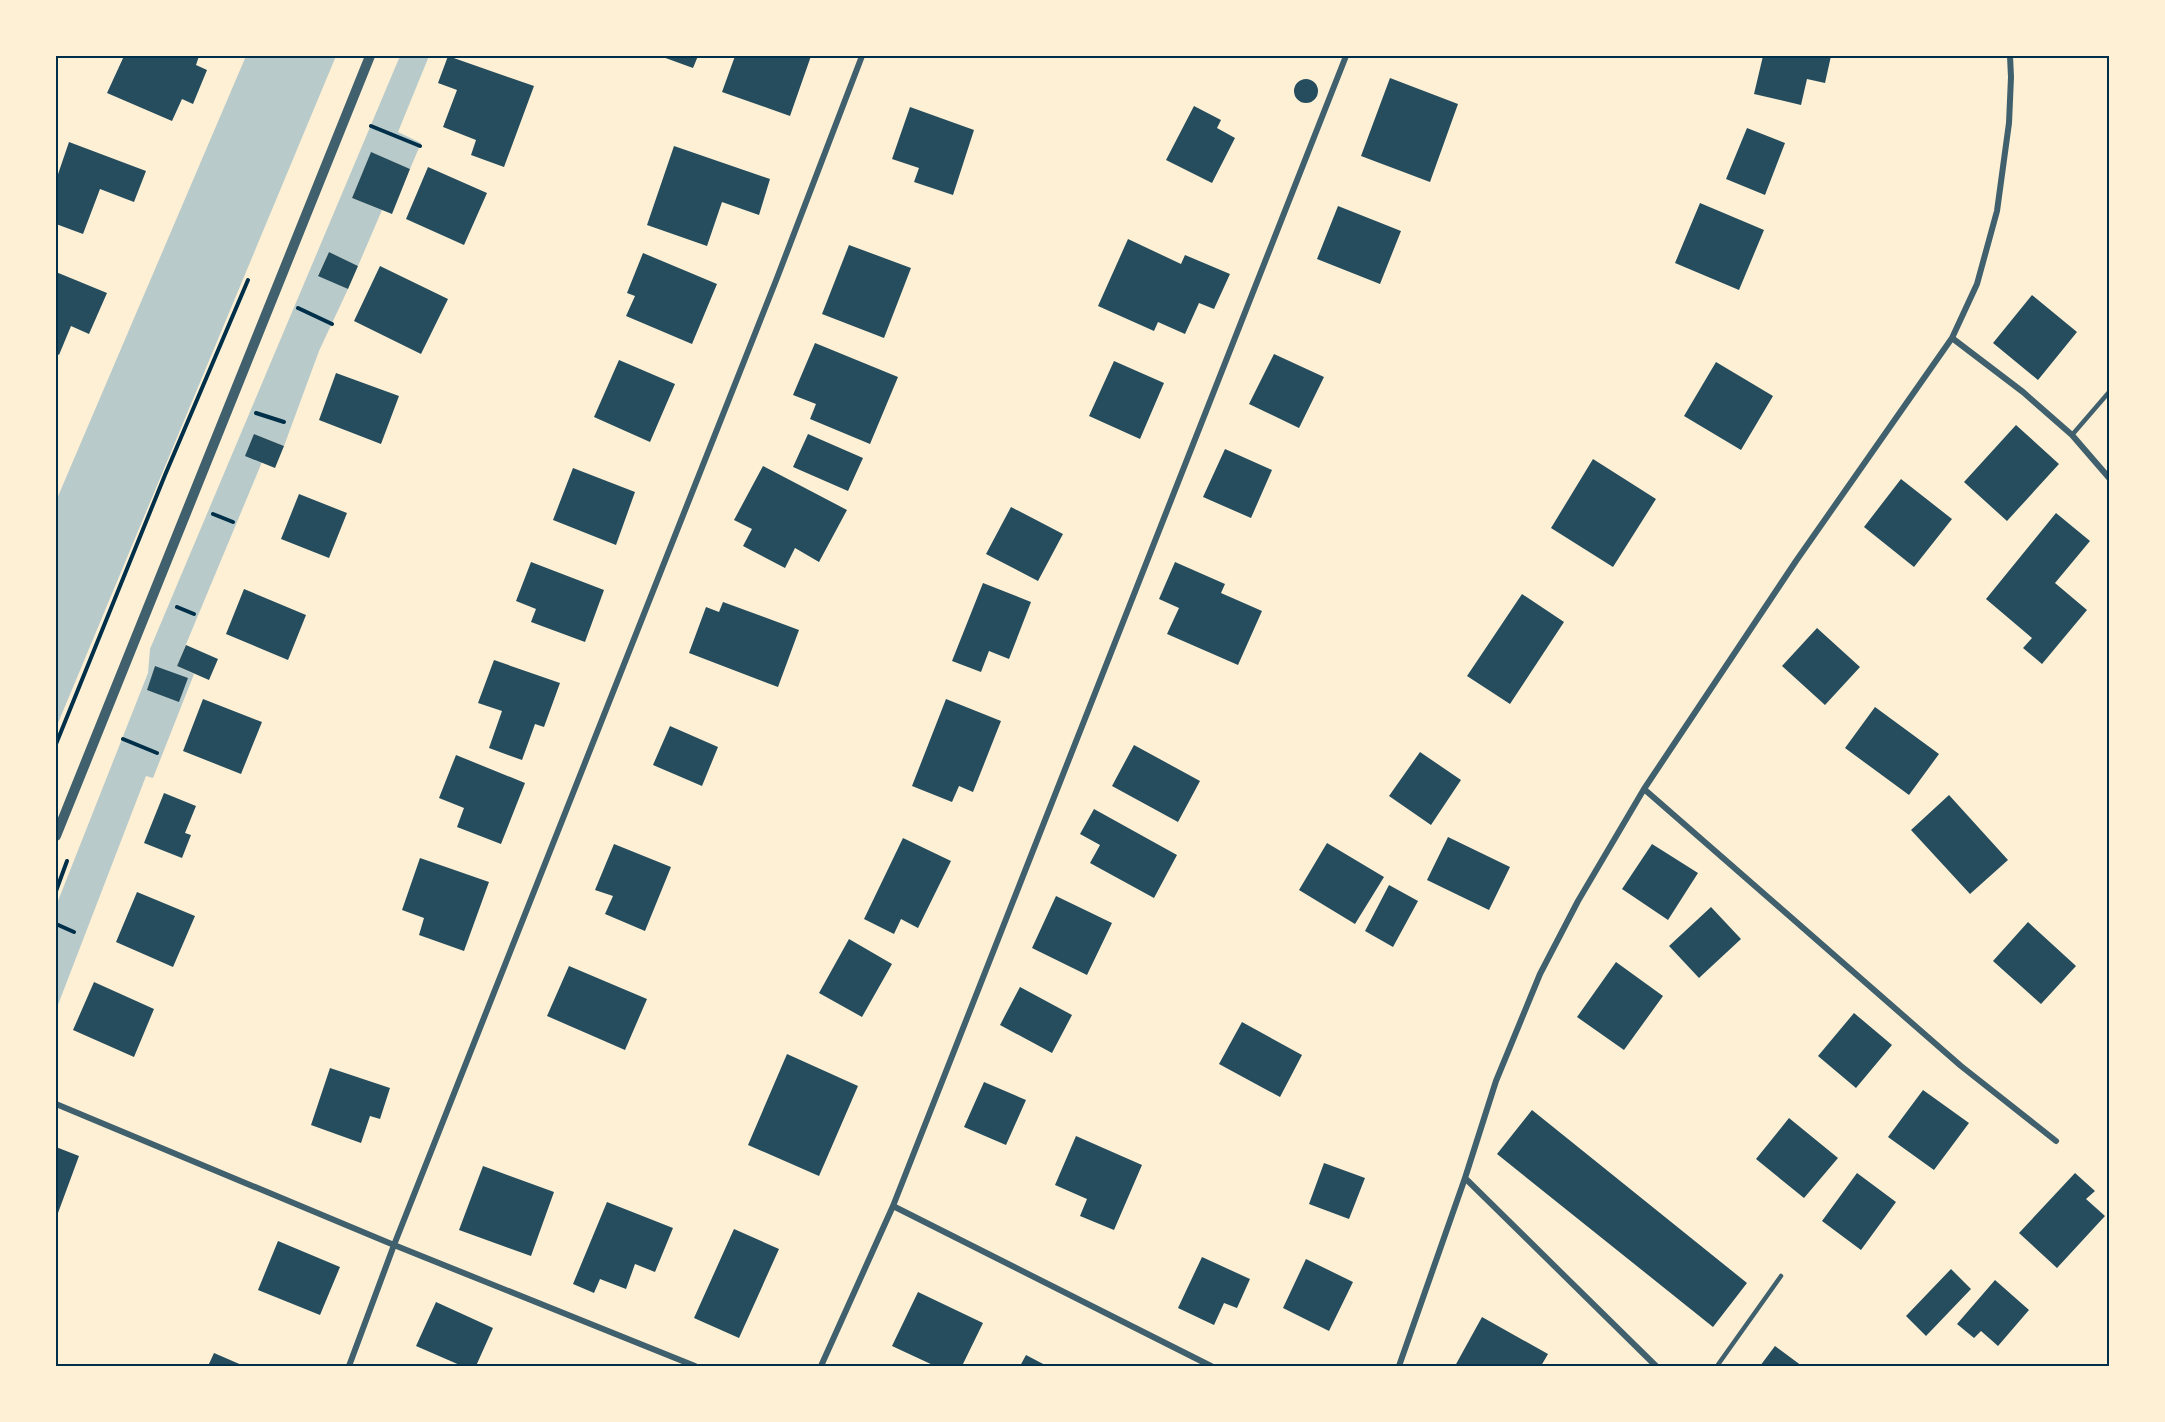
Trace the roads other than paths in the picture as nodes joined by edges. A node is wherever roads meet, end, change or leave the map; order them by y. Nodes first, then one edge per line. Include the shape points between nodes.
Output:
1 (370, 56) edge
2 (862, 56) edge
3 (1346, 56) edge
4 (2010, 56) edge
5 (1952, 338) junction
6 (2109, 391) edge
7 (2072, 435) junction
8 (2109, 479) edge
9 (1644, 789) junction
10 (56, 832) edge
11 (56, 1104) edge
12 (2056, 1141) dead end
13 (1465, 1178) junction
14 (893, 1206) junction
15 (394, 1245) junction
16 (1781, 1276) dead end
17 (349, 1366) edge
18 (695, 1366) edge
19 (821, 1366) edge
20 (1210, 1366) edge
21 (1399, 1366) edge
22 (1656, 1366) edge
23 (1717, 1366) edge

1 - 10 street
2 - 15 street
3 - 14 street
4 - 5 street via 2008,123 1997,211 1977,284
5 - 7 street
5 - 9 street via 1796,561
6 - 7 lane
7 - 8 street
9 - 12 street via 1960,1066
9 - 13 street via 1540,974 1496,1081
11 - 15 street
13 - 21 street
13 - 22 street
14 - 19 street
14 - 20 street
15 - 17 street
15 - 18 street
16 - 23 lane

